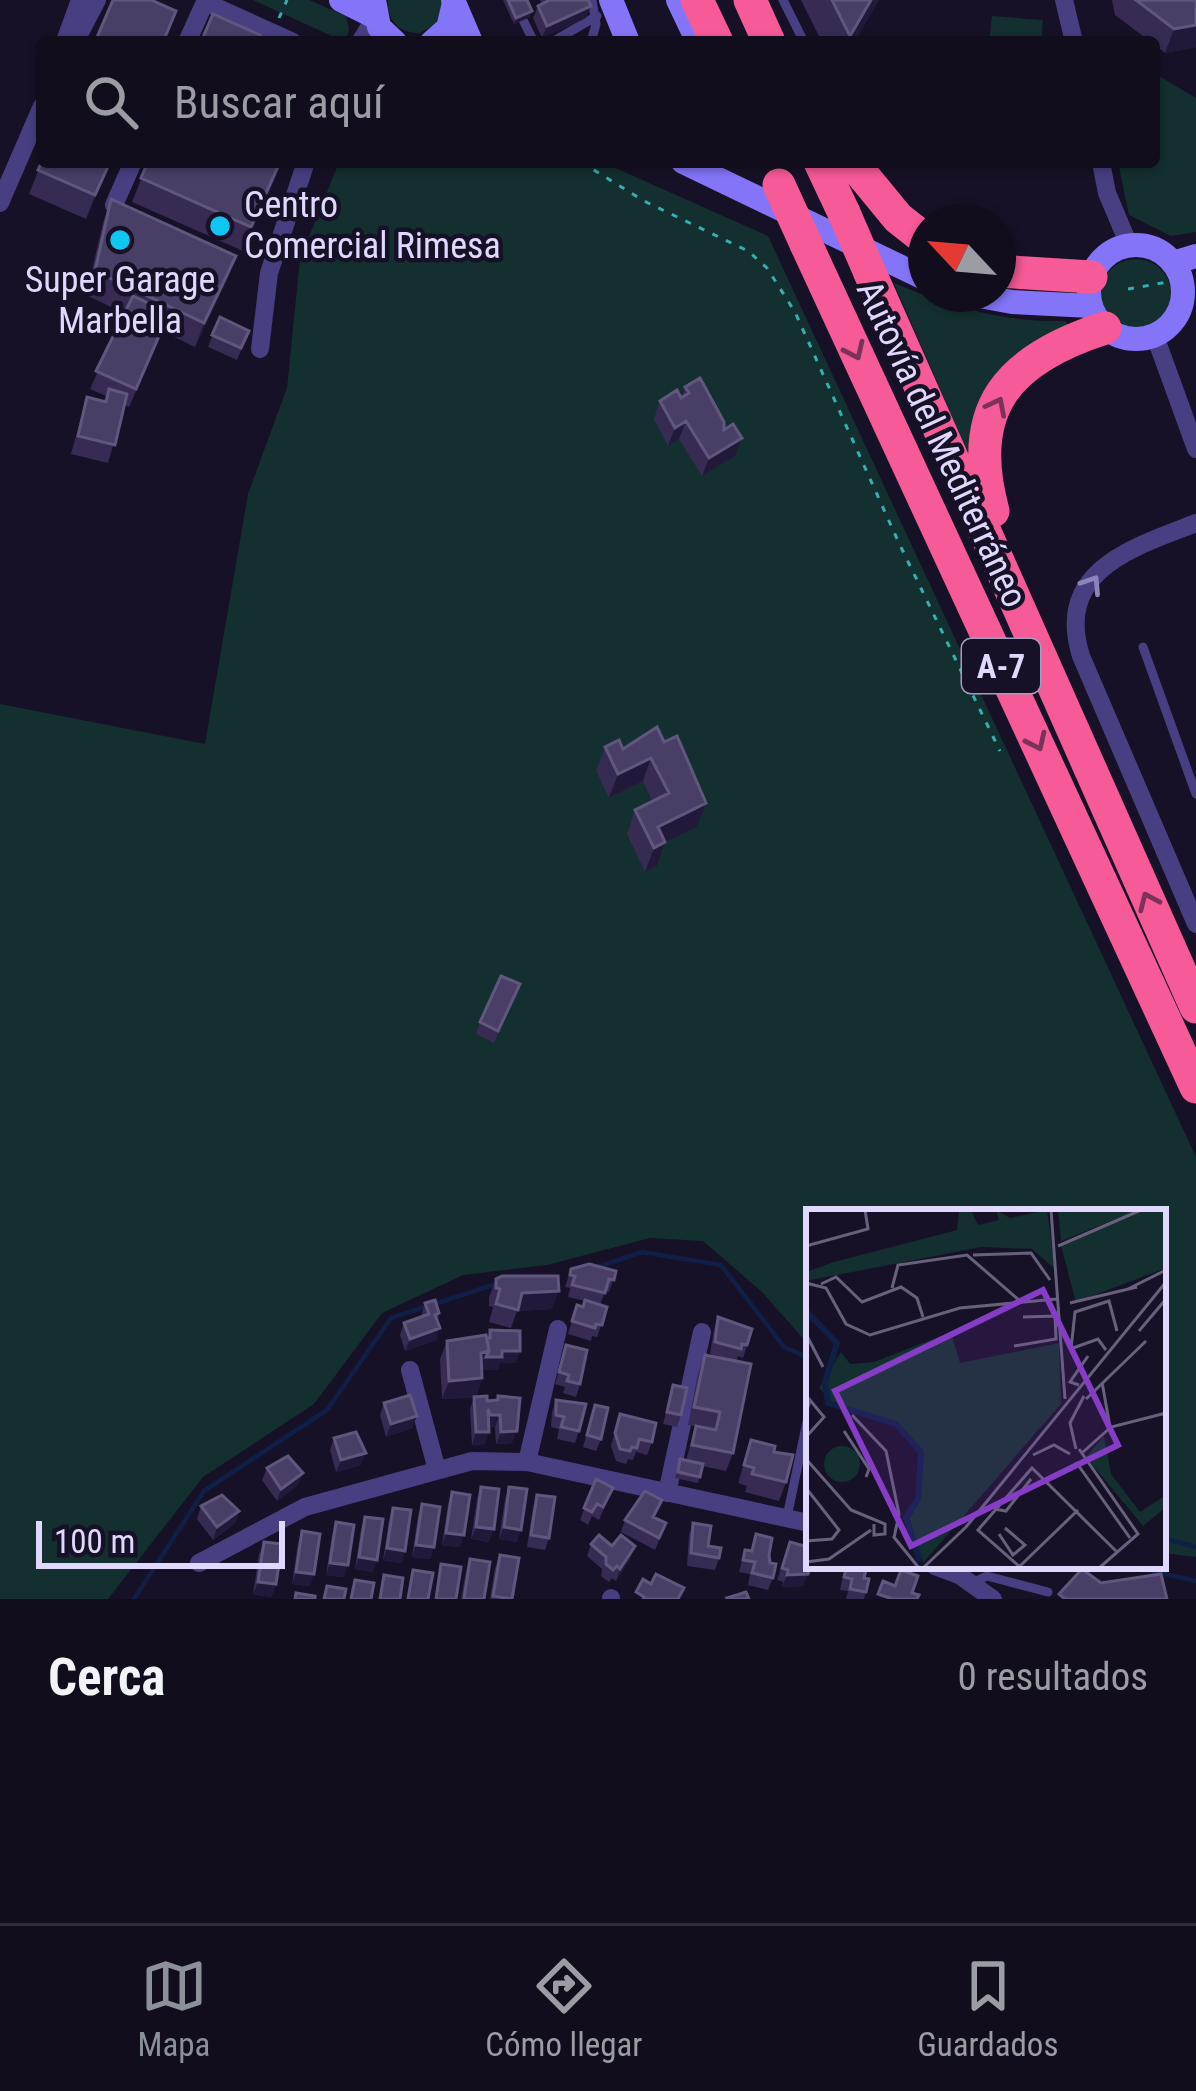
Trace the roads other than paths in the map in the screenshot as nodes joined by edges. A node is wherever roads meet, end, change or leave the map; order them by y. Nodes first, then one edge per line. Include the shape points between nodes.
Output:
1 (80, 0) edge
2 (97, 0) edge
3 (340, 0) edge
4 (513, 0) edge
5 (592, 0) edge
6 (678, 0) edge
7 (698, 0) edge
8 (750, 0) edge
9 (783, 0) edge
10 (1064, 0) edge
11 (454, 2) edge
12 (604, 8) edge
13 (375, 27) edge
14 (67, 36) edge
15 (78, 36) edge
16 (190, 36) edge
17 (279, 36) edge
18 (439, 36) edge
19 (468, 36) edge
20 (531, 36) edge
21 (561, 36) edge
22 (624, 36) edge
23 (695, 36) edge
24 (714, 36) edge
25 (767, 36) edge
26 (800, 36) edge
27 (1073, 36) edge
28 (36, 117) edge
29 (130, 168) edge
30 (304, 168) edge
31 (695, 168) edge
32 (823, 168) edge
33 (857, 168) edge
34 (1101, 168) edge
35 (6, 173) edge
36 (773, 173) edge
37 (0, 203) edge
38 (114, 205) edge
39 (908, 226) edge
40 (1129, 245) junction
41 (1183, 266) edge
42 (908, 270) edge
43 (1016, 277) edge
44 (1016, 302) edge
45 (1096, 304) junction
46 (1186, 315) edge
47 (1155, 335) junction
48 (260, 349) dead end
49 (1196, 448) edge
50 (1196, 524) edge
51 (996, 561) junction
52 (1143, 647) dead end
53 (1196, 794) edge
54 (1196, 924) edge
55 (1196, 1007) edge
56 (1196, 1087) edge
57 (558, 1329) dead end
58 (702, 1333) dead end
59 (410, 1370) dead end
60 (806, 1426) edge
61 (527, 1462) junction
62 (437, 1470) junction
63 (667, 1492) junction
64 (786, 1519) junction
65 (806, 1522) edge
66 (199, 1563) dead end
67 (941, 1569) edge
68 (972, 1584) junction
69 (1048, 1592) dead end
70 (992, 1599) edge

1 - 14 street
2 - 15 street
3 - 13 street
4 - 20 lane
5 - 12 lane
6 - 23 street
7 - 24 highway
8 - 25 highway
9 - 26 lane
10 - 27 street
11 - 18 street
11 - 19 street
12 - 21 lane
12 - 22 street
16 - 17 street via 205,2
28 - 35 street
29 - 38 street
30 - 48 street via 269,273
31 - 42 street
32 - 51 highway, Autovía del Mediterráneo / A-7, bridge
33 - 39 highway
34 - 40 street
35 - 37 street
36 -> 56 highway, Autovía del Mediterráneo / A-7, bridge
40 - 41 street via 1154,248
40 - 45 street via 1100,261
41 - 46 street
43 - 45 highway
44 - 45 street
45 - 47 street via 1120,337
51 -> 45 highway via 982,450 998,399 1024,368 1075,338
46 - 47 street
47 - 49 street
54 -> 50 street via 1075,634 1097,572 1127,549
55 -> 51 highway, Autovía del Mediterráneo / A-7
52 - 53 lane
57 - 61 street
58 - 63 street
59 - 62 street
60 - 64 lane
61 - 62 street
61 - 63 street
62 - 66 street via 305,1507
63 - 64 street
64 - 65 street
67 - 68 street
68 - 69 lane via 987,1576
68 - 70 street

